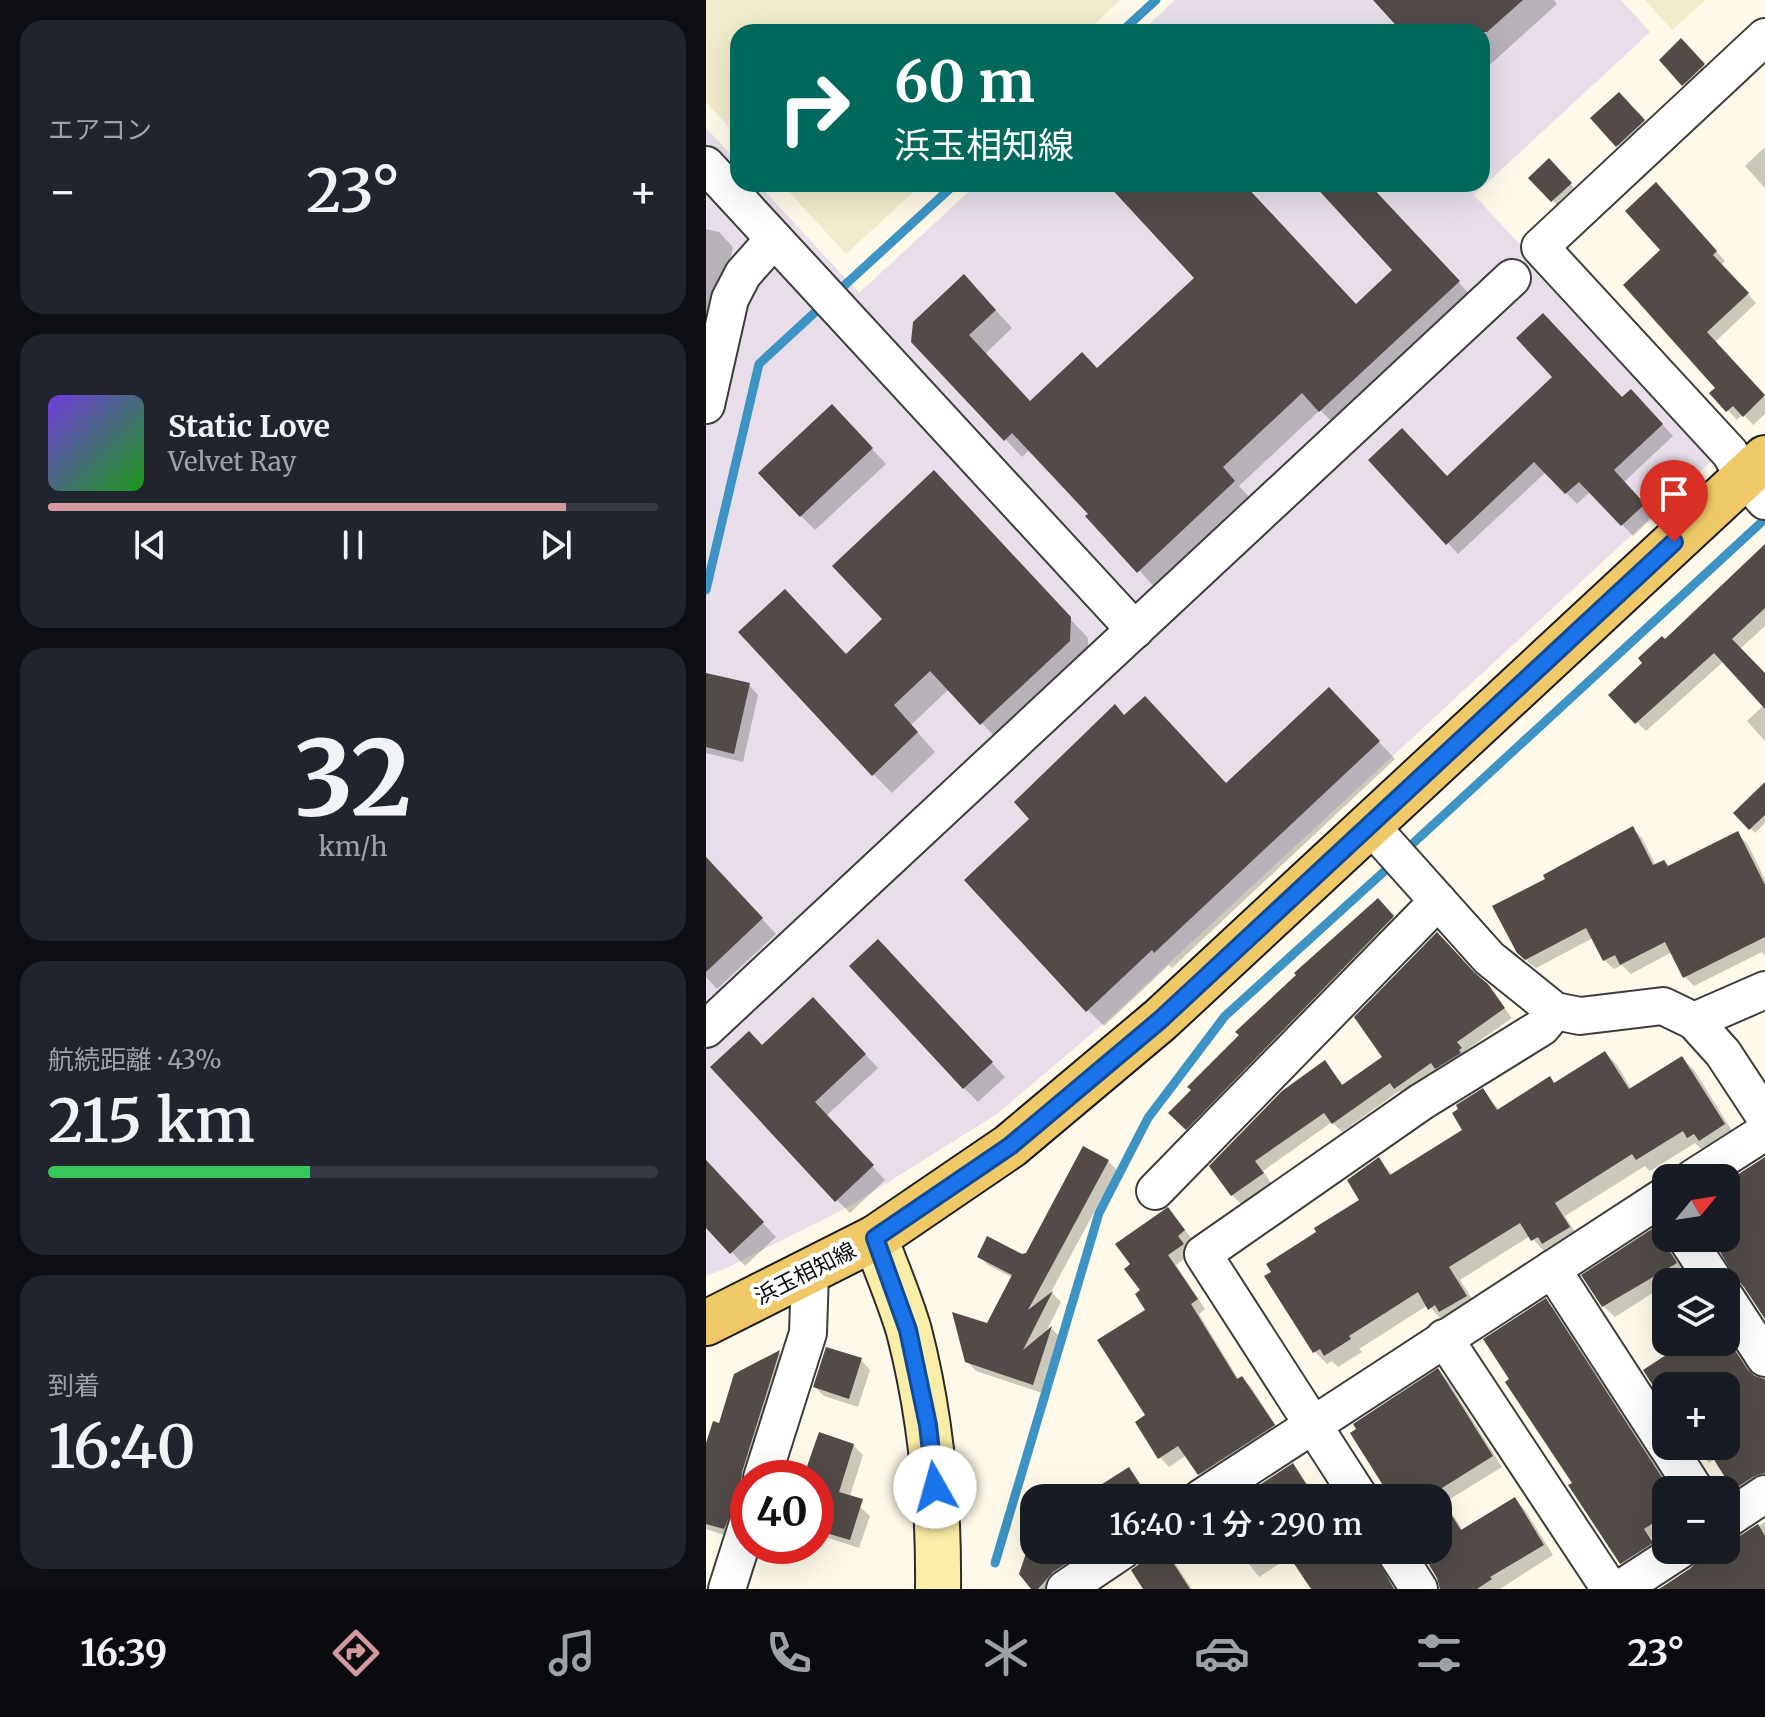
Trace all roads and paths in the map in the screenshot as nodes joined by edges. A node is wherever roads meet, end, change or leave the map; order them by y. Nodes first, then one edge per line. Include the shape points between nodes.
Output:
1 (1765, 37) edge
2 (706, 165) edge
3 (730, 191) edge
4 (731, 192) edge
5 (774, 239) junction
6 (1512, 278) dead end
7 (706, 405) edge
8 (1758, 479) edge
9 (1135, 630) junction
10 (1369, 824) junction
11 (1438, 901) junction
12 (1765, 990) edge
13 (1555, 1011) junction
14 (1694, 1021) junction
15 (706, 1029) edge
16 (1765, 1117) edge
17 (1765, 1132) edge
18 (1715, 1164) edge
19 (1155, 1191) dead end
20 (1652, 1208) edge
21 (875, 1238) junction
22 (1552, 1269) junction
23 (810, 1272) junction
24 (1740, 1320) edge
25 (706, 1323) edge
26 (1444, 1338) junction
27 (1765, 1358) edge
28 (1312, 1423) junction
29 (1652, 1424) edge
30 (768, 1460) edge
31 (1222, 1484) edge
32 (1351, 1484) edge
33 (1765, 1494) edge
34 (1740, 1511) edge
35 (735, 1564) edge
36 (1102, 1564) edge
37 (1403, 1564) edge
38 (1658, 1564) edge
39 (727, 1589) edge
40 (938, 1589) edge
41 (1065, 1589) edge
42 (1419, 1589) edge
43 (1610, 1589) edge
44 (1620, 1589) edge

1 - 8 street via 1540,247
2 - 3 street
4 - 5 street
5 - 7 street via 743,274 730,299
5 - 9 street
6 - 9 street
8 - 10 main road, 浜玉相知線
9 - 15 street
10 - 11 street
10 - 21 main road, 浜玉相知線 via 1160,1020 1010,1146
11 - 13 street via 1489,958
11 - 19 street
12 - 14 street
13 - 14 street via 1580,1016 1663,1006
13 - 28 street via 1542,1027 1421,1102 1203,1254
14 - 16 street via 1723,1053
17 - 18 street
20 - 22 street
21 - 23 main road, 浜玉相知線
21 - 40 street via 908,1330 928,1425 939,1519
22 - 26 street
22 - 29 street
23 - 25 main road, 浜玉相知線
23 - 30 street via 808,1333
24 - 27 street
26 - 28 street
26 - 43 street
28 - 31 street
28 - 32 street
33 - 34 street
35 - 39 street
36 - 41 street
37 - 42 street
38 - 44 street

